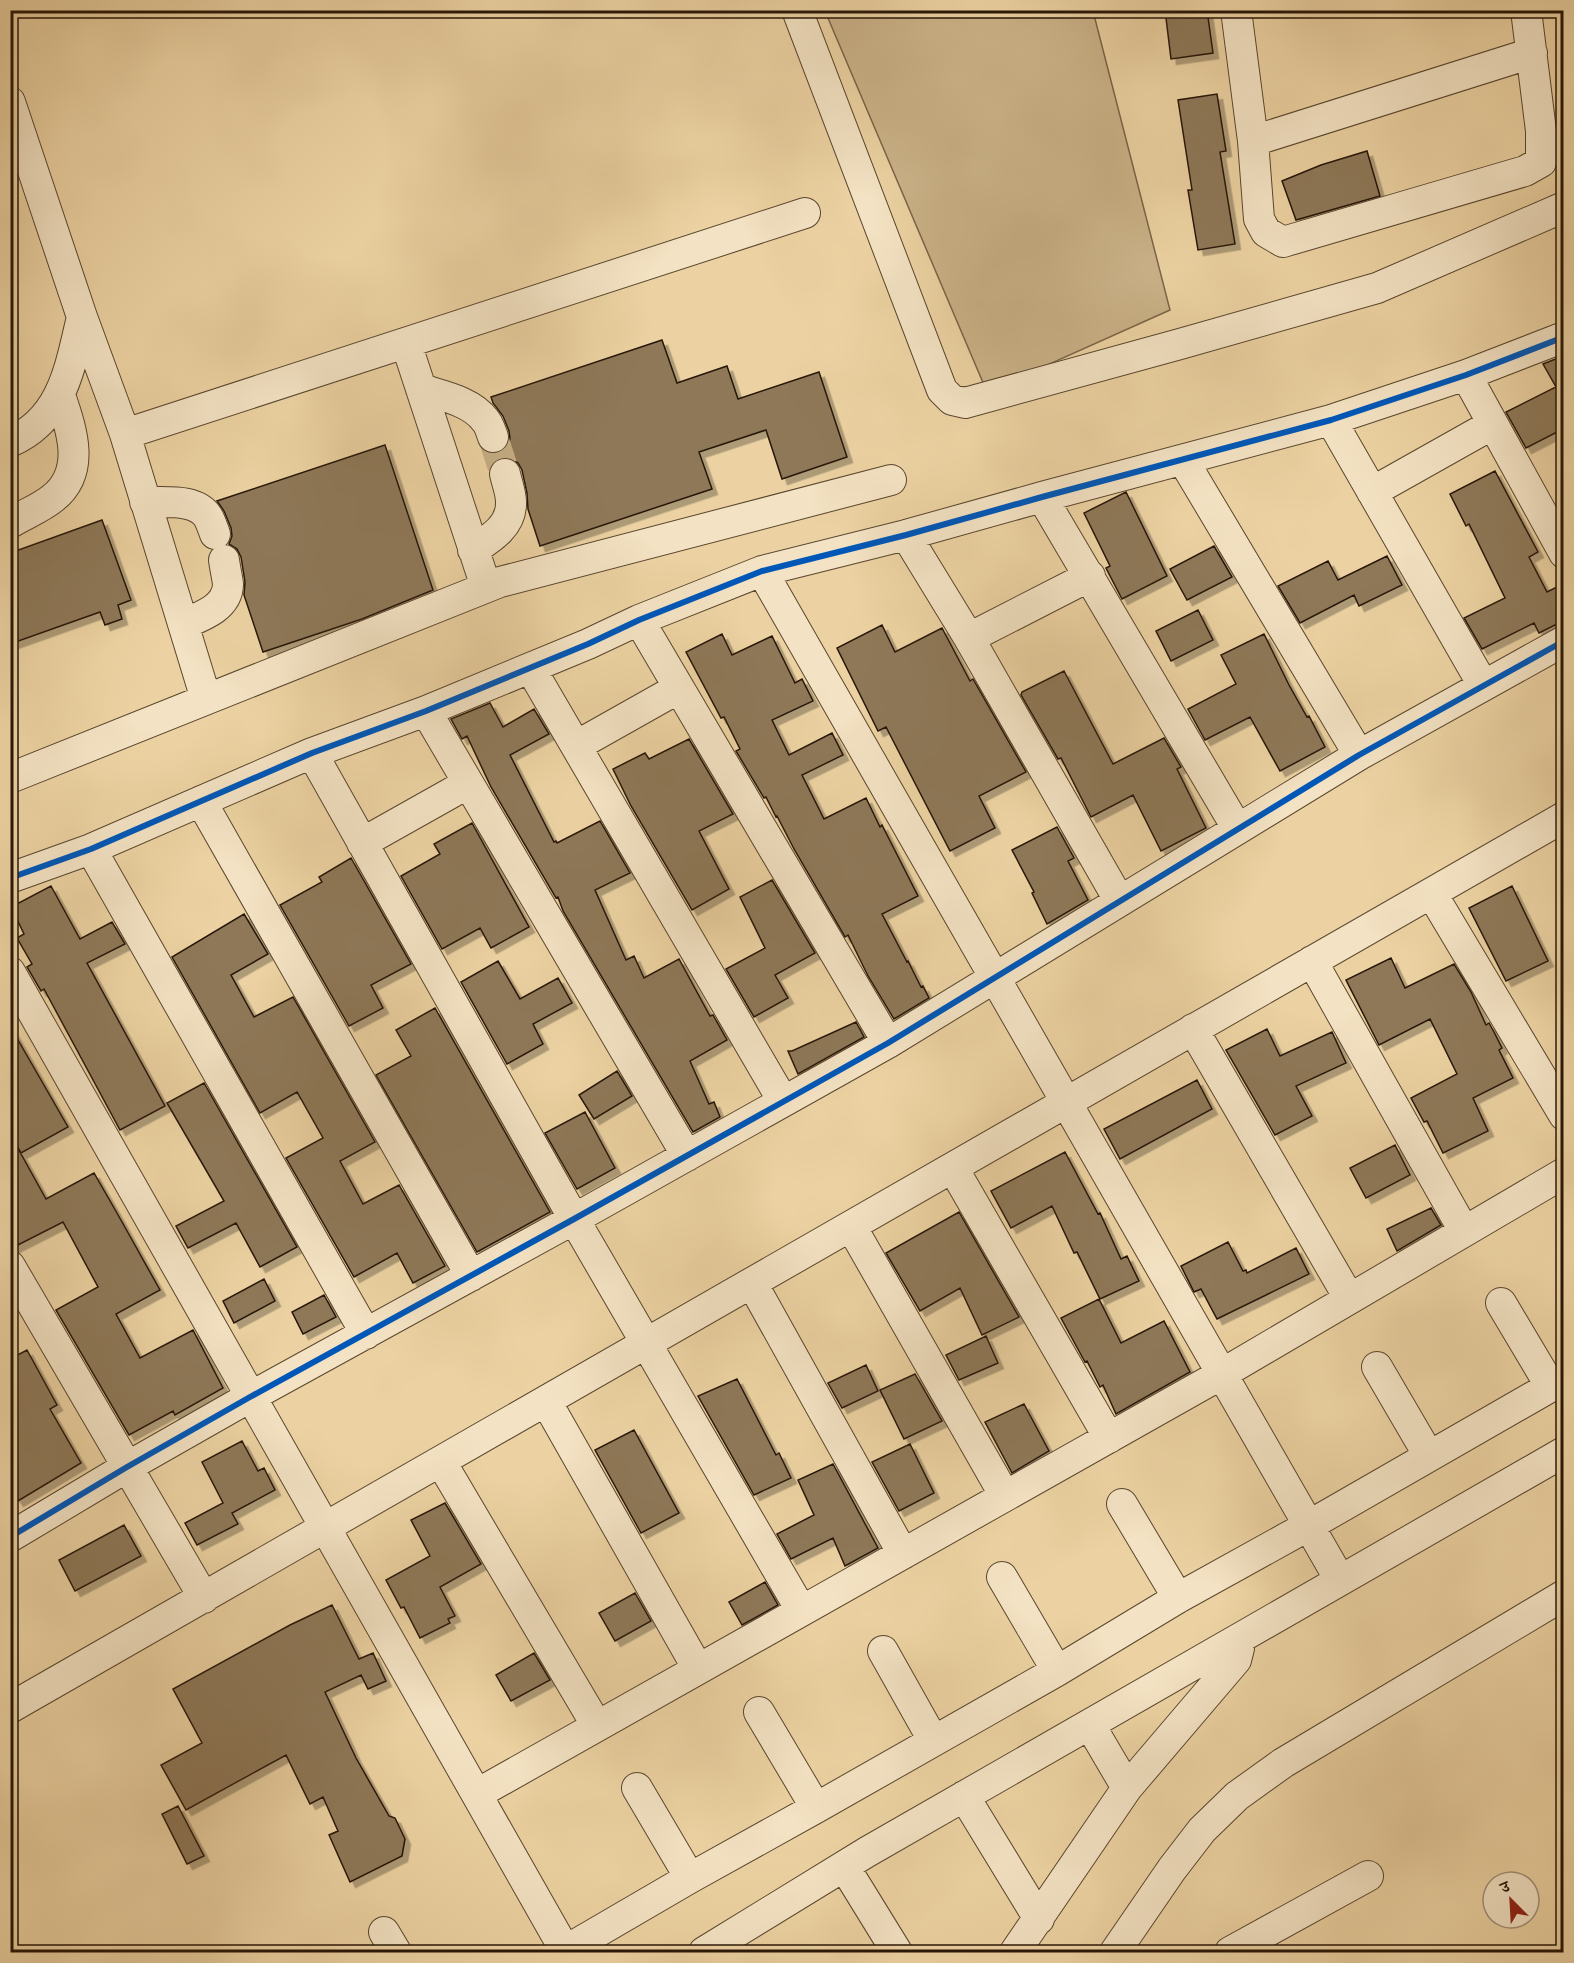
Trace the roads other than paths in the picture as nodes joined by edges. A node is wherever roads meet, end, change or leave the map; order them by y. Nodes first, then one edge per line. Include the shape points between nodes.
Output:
1 (797, 10) edge
2 (1236, 10) edge
3 (1526, 10) edge
4 (1532, 53) junction
5 (10, 102) edge
6 (1253, 141) junction
7 (1563, 207) edge
8 (805, 213) dead end
9 (82, 317) junction
10 (1563, 337) edge
11 (406, 343) junction
12 (1466, 375) junction
13 (421, 389) junction
14 (60, 395) junction
15 (1331, 420) junction
16 (1492, 424) junction
17 (125, 434) junction
18 (493, 437) tunnel mouth
19 (10, 442) edge
20 (1184, 460) junction
21 (505, 474) tunnel mouth
22 (891, 480) dead end
23 (1372, 492) junction
24 (1042, 497) junction
25 (145, 502) junction
26 (12, 522) dead end
27 (906, 535) junction
28 (473, 550) junction
29 (1563, 552) edge
30 (762, 571) junction
31 (1090, 576) junction
32 (486, 587) junction
33 (639, 620) junction
34 (183, 624) junction
35 (969, 638) junction
36 (1563, 641) edge
37 (531, 669) junction
38 (1484, 685) junction
39 (679, 688) junction
40 (206, 699) junction
41 (426, 711) junction
42 (576, 746) junction
43 (312, 753) junction
44 (1359, 755) junction
45 (10, 778) edge
46 (467, 784) junction
47 (201, 801) junction
48 (1237, 828) junction
49 (1559, 828) edge
50 (362, 843) junction
51 (92, 849) junction
52 (10, 878) edge
53 (1432, 894) junction
54 (1119, 900) junction
55 (1312, 961) junction
56 (10, 972) edge
57 (996, 977) junction
58 (1193, 1029) junction
59 (888, 1043) junction
60 (783, 1101) junction
61 (1065, 1103) junction
62 (1563, 1115) edge
63 (687, 1156) junction
64 (953, 1168) junction
65 (1563, 1173) edge
66 (574, 1220) junction
67 (851, 1226) junction
68 (1464, 1232) junction
69 (10, 1266) edge
70 (471, 1276) junction
71 (752, 1283) junction
72 (1349, 1298) junction
73 (1501, 1303) dead end
74 (366, 1334) junction
75 (646, 1344) junction
76 (1377, 1367) dead end
77 (1220, 1375) junction
78 (1557, 1383) edge
79 (250, 1397) junction
80 (546, 1401) junction
81 (1109, 1438) junction
82 (1563, 1452) edge
83 (1429, 1456) junction
84 (441, 1462) junction
85 (127, 1467) junction
86 (1005, 1496) junction
87 (1122, 1504) dead end
88 (1308, 1526) junction
89 (325, 1528) junction
90 (10, 1537) edge
91 (903, 1554) junction
92 (1002, 1576) dead end
93 (1340, 1580) junction
94 (1563, 1595) edge
95 (204, 1598) junction
96 (1178, 1598) junction
97 (801, 1610) junction
98 (1237, 1640) junction
99 (883, 1651) dead end
100 (698, 1670) junction
101 (1057, 1671) junction
102 (10, 1708) edge
103 (759, 1712) dead end
104 (1090, 1725) junction
105 (597, 1726) junction
106 (933, 1740) junction
107 (637, 1788) dead end
108 (1126, 1788) junction
109 (477, 1794) junction
110 (964, 1796) junction
111 (816, 1808) junction
112 (844, 1866) junction
113 (1368, 1876) dead end
114 (690, 1878) junction
115 (1039, 1919) junction
116 (718, 1949) edge
117 (565, 1952) edge
118 (897, 1953) edge
119 (1015, 1953) edge
120 (1115, 1953) edge
121 (1230, 1953) edge

1 - 7 street via 942,390 952,400 965,403 1377,288
2 - 6 street
3 - 4 street
4 - 6 street
4 - 6 street via 1541,162 1525,171 1283,242 1266,232 1259,219
5 - 9 street
8 - 11 street
9 - 14 street
9 - 17 street
10 - 12 street
11 - 13 street
11 - 17 street
12 - 15 street
12 - 16 street
13 - 18 street via 476,411 486,420
13 - 28 street
14 - 19 street via 39,425
14 - 26 street via 74,445 67,481 54,498
15 - 20 street
15 - 23 street
16 - 23 street
16 - 29 street
17 - 25 street
20 - 24 street
20 - 44 street
21 - 28 street via 512,502 510,513 494,537
22 - 32 street
23 - 38 street
24 - 27 street
24 - 31 street
25 - 34 street
25 - 34 street via 190,504 202,510 220,547 228,586 225,596 207,613
27 - 30 street
27 - 35 street
28 - 32 street
30 - 33 street
30 - 57 street
31 - 35 street
31 - 48 street
32 - 40 street
33 - 37 street
33 - 39 street
34 - 40 street
35 - 54 street
36 - 38 street
37 - 41 street
37 - 42 street
38 - 44 street
39 - 42 street
39 - 59 street
40 - 45 street
41 - 43 street
41 - 46 street
42 - 60 street
43 - 47 street
43 - 50 street
44 - 48 street
46 - 50 street
46 - 63 street
47 - 51 street
47 - 70 street
48 - 54 street
49 - 53 street
50 - 66 street
51 - 52 street
51 - 74 street
53 - 55 street
53 - 62 street
54 - 57 street
55 - 58 street
55 - 68 street
56 - 79 street
57 - 59 street
57 - 61 street
58 - 61 street
58 - 72 street
59 - 60 street
60 - 63 street
61 - 64 street
61 - 77 street
63 - 66 street
64 - 67 street
64 - 81 street
65 - 68 street
66 - 70 street
66 - 75 street
67 - 71 street
67 - 86 street
68 - 72 street
69 - 85 street
70 - 74 street
71 - 75 street
71 - 91 street
72 - 77 street
73 - 78 street
74 - 79 street
75 - 80 street
75 - 97 street
76 - 83 street
77 - 81 street
77 - 88 street
78 - 83 street
79 - 85 street
79 - 89 street
80 - 84 street
80 - 100 street
81 - 86 street
82 - 93 street
83 - 88 street
84 - 89 street
84 - 105 street
85 - 90 street
85 - 95 street
86 - 91 street
87 - 96 street
88 - 93 street
88 - 96 street
89 - 95 street
89 - 109 street
91 - 97 street
92 - 101 street
93 - 98 street
94 - 120 street via 1283,1763 1237,1796 1202,1830
95 - 102 street
96 - 101 street
97 - 100 street
98 - 104 street
98 - 108 street via 1236,1660
99 - 106 street
100 - 105 street
101 - 106 street
103 - 111 street
104 - 108 street
104 - 110 street
105 - 109 street
106 - 111 street
107 - 114 street
108 - 115 street
109 - 117 street
110 - 112 street
110 - 115 street
111 - 114 street
112 - 116 street
112 - 118 street
113 - 121 street
114 - 117 street
115 - 119 street

